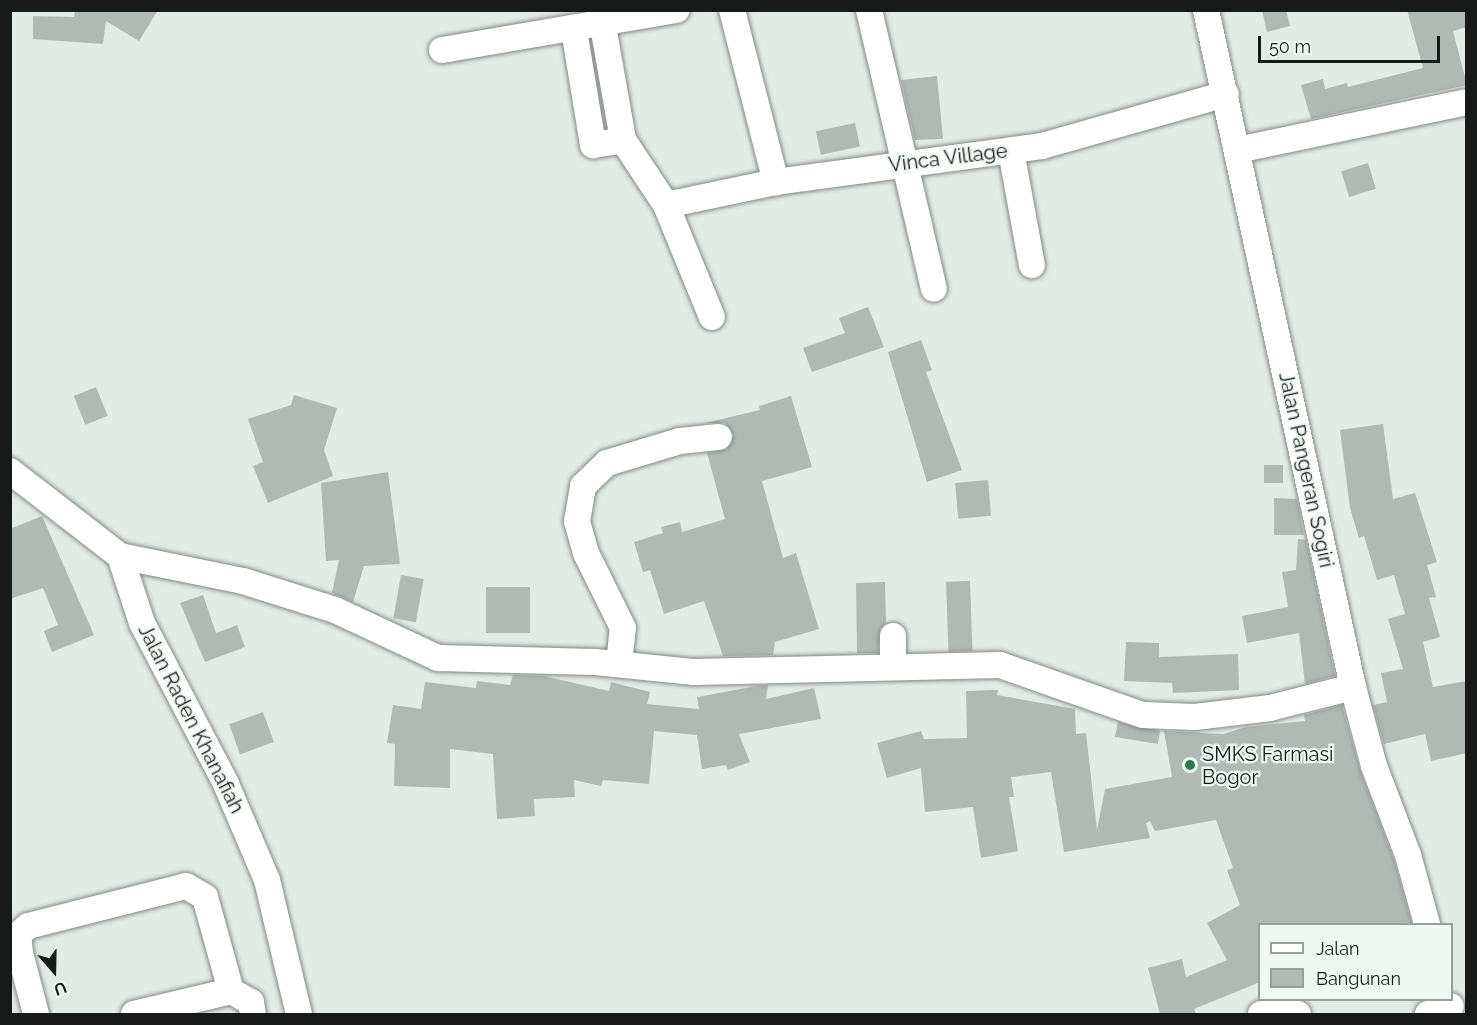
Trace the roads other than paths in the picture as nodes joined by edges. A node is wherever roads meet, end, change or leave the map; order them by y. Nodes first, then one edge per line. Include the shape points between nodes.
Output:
1 (677, 10) edge
2 (732, 10) edge
3 (869, 10) edge
4 (1206, 10) edge
5 (603, 26) junction
6 (573, 30) junction
7 (442, 50) dead end
8 (1226, 94) junction
9 (1467, 102) edge
10 (623, 140) junction
11 (1237, 150) junction
12 (1011, 151) junction
13 (903, 163) junction
14 (777, 182) junction
15 (666, 205) junction
16 (1032, 265) dead end
17 (934, 289) dead end
18 (712, 317) dead end
19 (719, 437) dead end
20 (10, 471) edge
21 (120, 556) junction
22 (893, 636) dead end
23 (620, 664) junction
24 (893, 667) junction
25 (1353, 687) junction
26 (1427, 923) edge
27 (231, 991) junction
28 (36, 1014) edge
29 (134, 1014) edge
30 (254, 1014) edge
31 (299, 1014) edge
32 (1261, 1014) edge
33 (1299, 1014) edge

1 - 5 street
2 - 14 street
3 - 13 street
4 - 8 street, Jalan Pangeran Sogiri
5 - 6 street
5 - 10 street
6 - 7 street
6 - 10 street via 594,145
8 - 11 street, Jalan Pangeran Sogiri
8 - 12 street, Vinca Village via 1042,146
9 - 11 street
10 - 15 street
11 - 25 street, Jalan Pangeran Sogiri
12 - 13 street, Vinca Village
12 - 16 street
13 - 14 street, Vinca Village
13 - 17 street
14 - 15 street, Vinca Village
15 - 18 street
19 - 23 street via 680,441 607,463 583,486 577,520 586,553 623,628
20 - 21 street
21 - 23 street via 243,581 335,610 438,658
21 - 31 street, Jalan Raden Khanafiah via 142,622 226,784 267,880
22 - 24 street
23 - 24 street via 733,672
24 - 25 street via 1000,665 1143,715 1195,717 1270,708
25 - 26 street, Jalan Pangeran Sogiri via 1374,766 1408,855
27 - 28 street via 205,897 186,886 28,926 18,935
27 - 29 street
27 - 30 street via 251,1002
32 - 33 street

